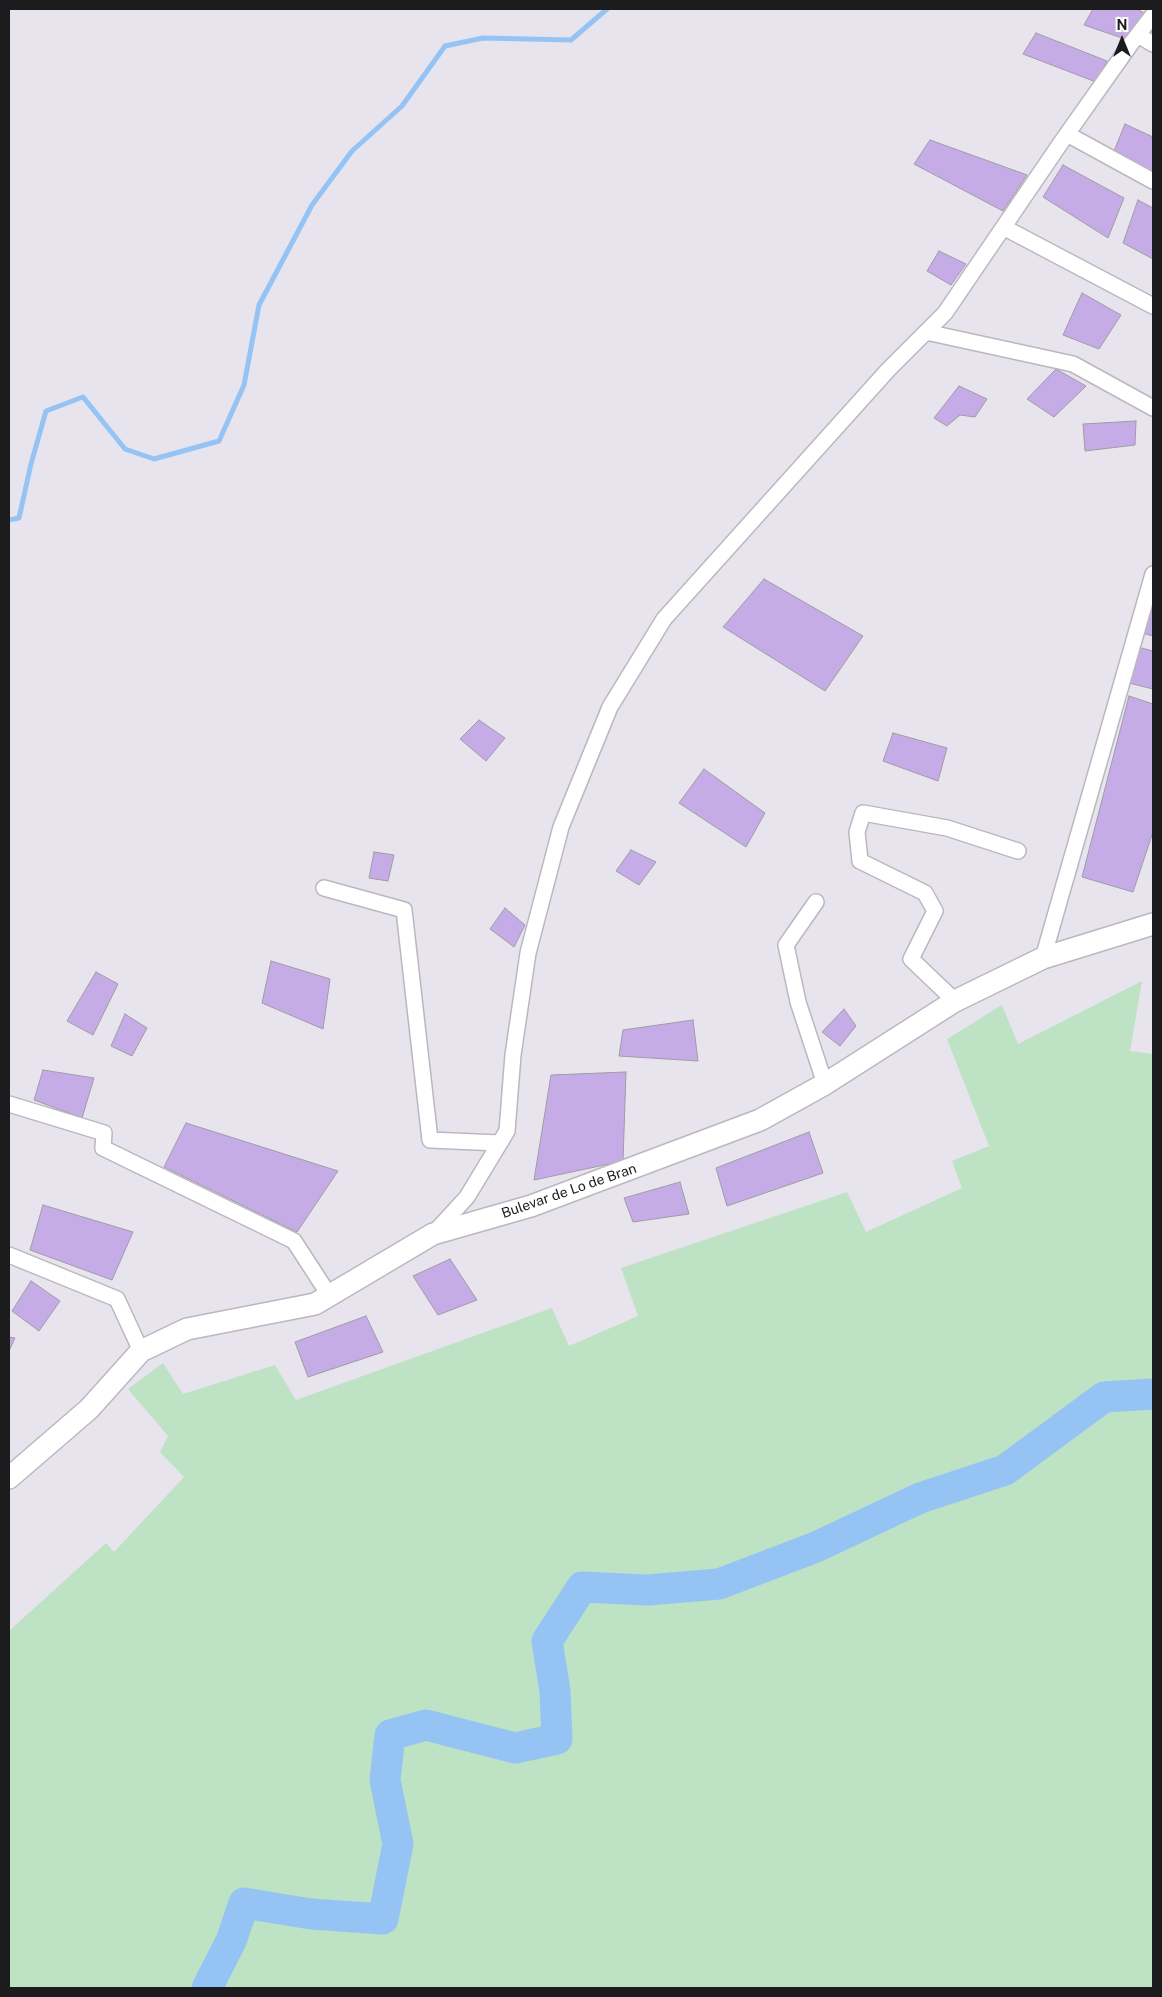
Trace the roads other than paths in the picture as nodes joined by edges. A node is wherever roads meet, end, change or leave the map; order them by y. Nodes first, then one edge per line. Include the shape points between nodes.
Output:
1 (1153, 16) edge
2 (1138, 36) junction
3 (1153, 44) edge
4 (1068, 134) junction
5 (1153, 181) edge
6 (1005, 228) junction
7 (1153, 306) edge
8 (926, 332) junction
9 (1153, 408) edge
10 (1153, 574) edge
11 (1018, 851) dead end
12 (324, 888) dead end
13 (816, 902) dead end
14 (1153, 924) edge
15 (1043, 958) junction
16 (955, 1001) junction
17 (825, 1084) junction
18 (9, 1104) edge
19 (499, 1143) junction
20 (432, 1234) junction
21 (9, 1255) edge
22 (329, 1295) junction
23 (142, 1351) junction
24 (9, 1478) edge

1 - 2 street
2 - 3 street
2 - 4 street
4 - 5 street
4 - 6 street
6 - 7 street
6 - 8 street via 945,312
8 - 9 street via 1073,364
8 - 19 street via 664,619 610,707 561,827 528,953 513,1056 507,1130
10 - 15 street
11 - 16 street via 947,828 863,813 857,832 860,861 925,893 935,911 911,959
12 - 19 street via 404,910 430,1140
13 - 17 street via 786,945 798,1002
14 - 15 street, Bulevar de Lo de Bran
15 - 16 street, Bulevar de Lo de Bran
16 - 17 street, Bulevar de Lo de Bran
17 - 20 street, Bulevar de Lo de Bran via 760,1120 640,1166 531,1206
18 - 22 street via 104,1132 103,1148 294,1241
19 - 20 street via 467,1197
20 - 22 street, Bulevar de Lo de Bran
21 - 23 street via 117,1299
22 - 23 street, Bulevar de Lo de Bran via 315,1304 187,1329
23 - 24 street, Bulevar de Lo de Bran via 89,1409

